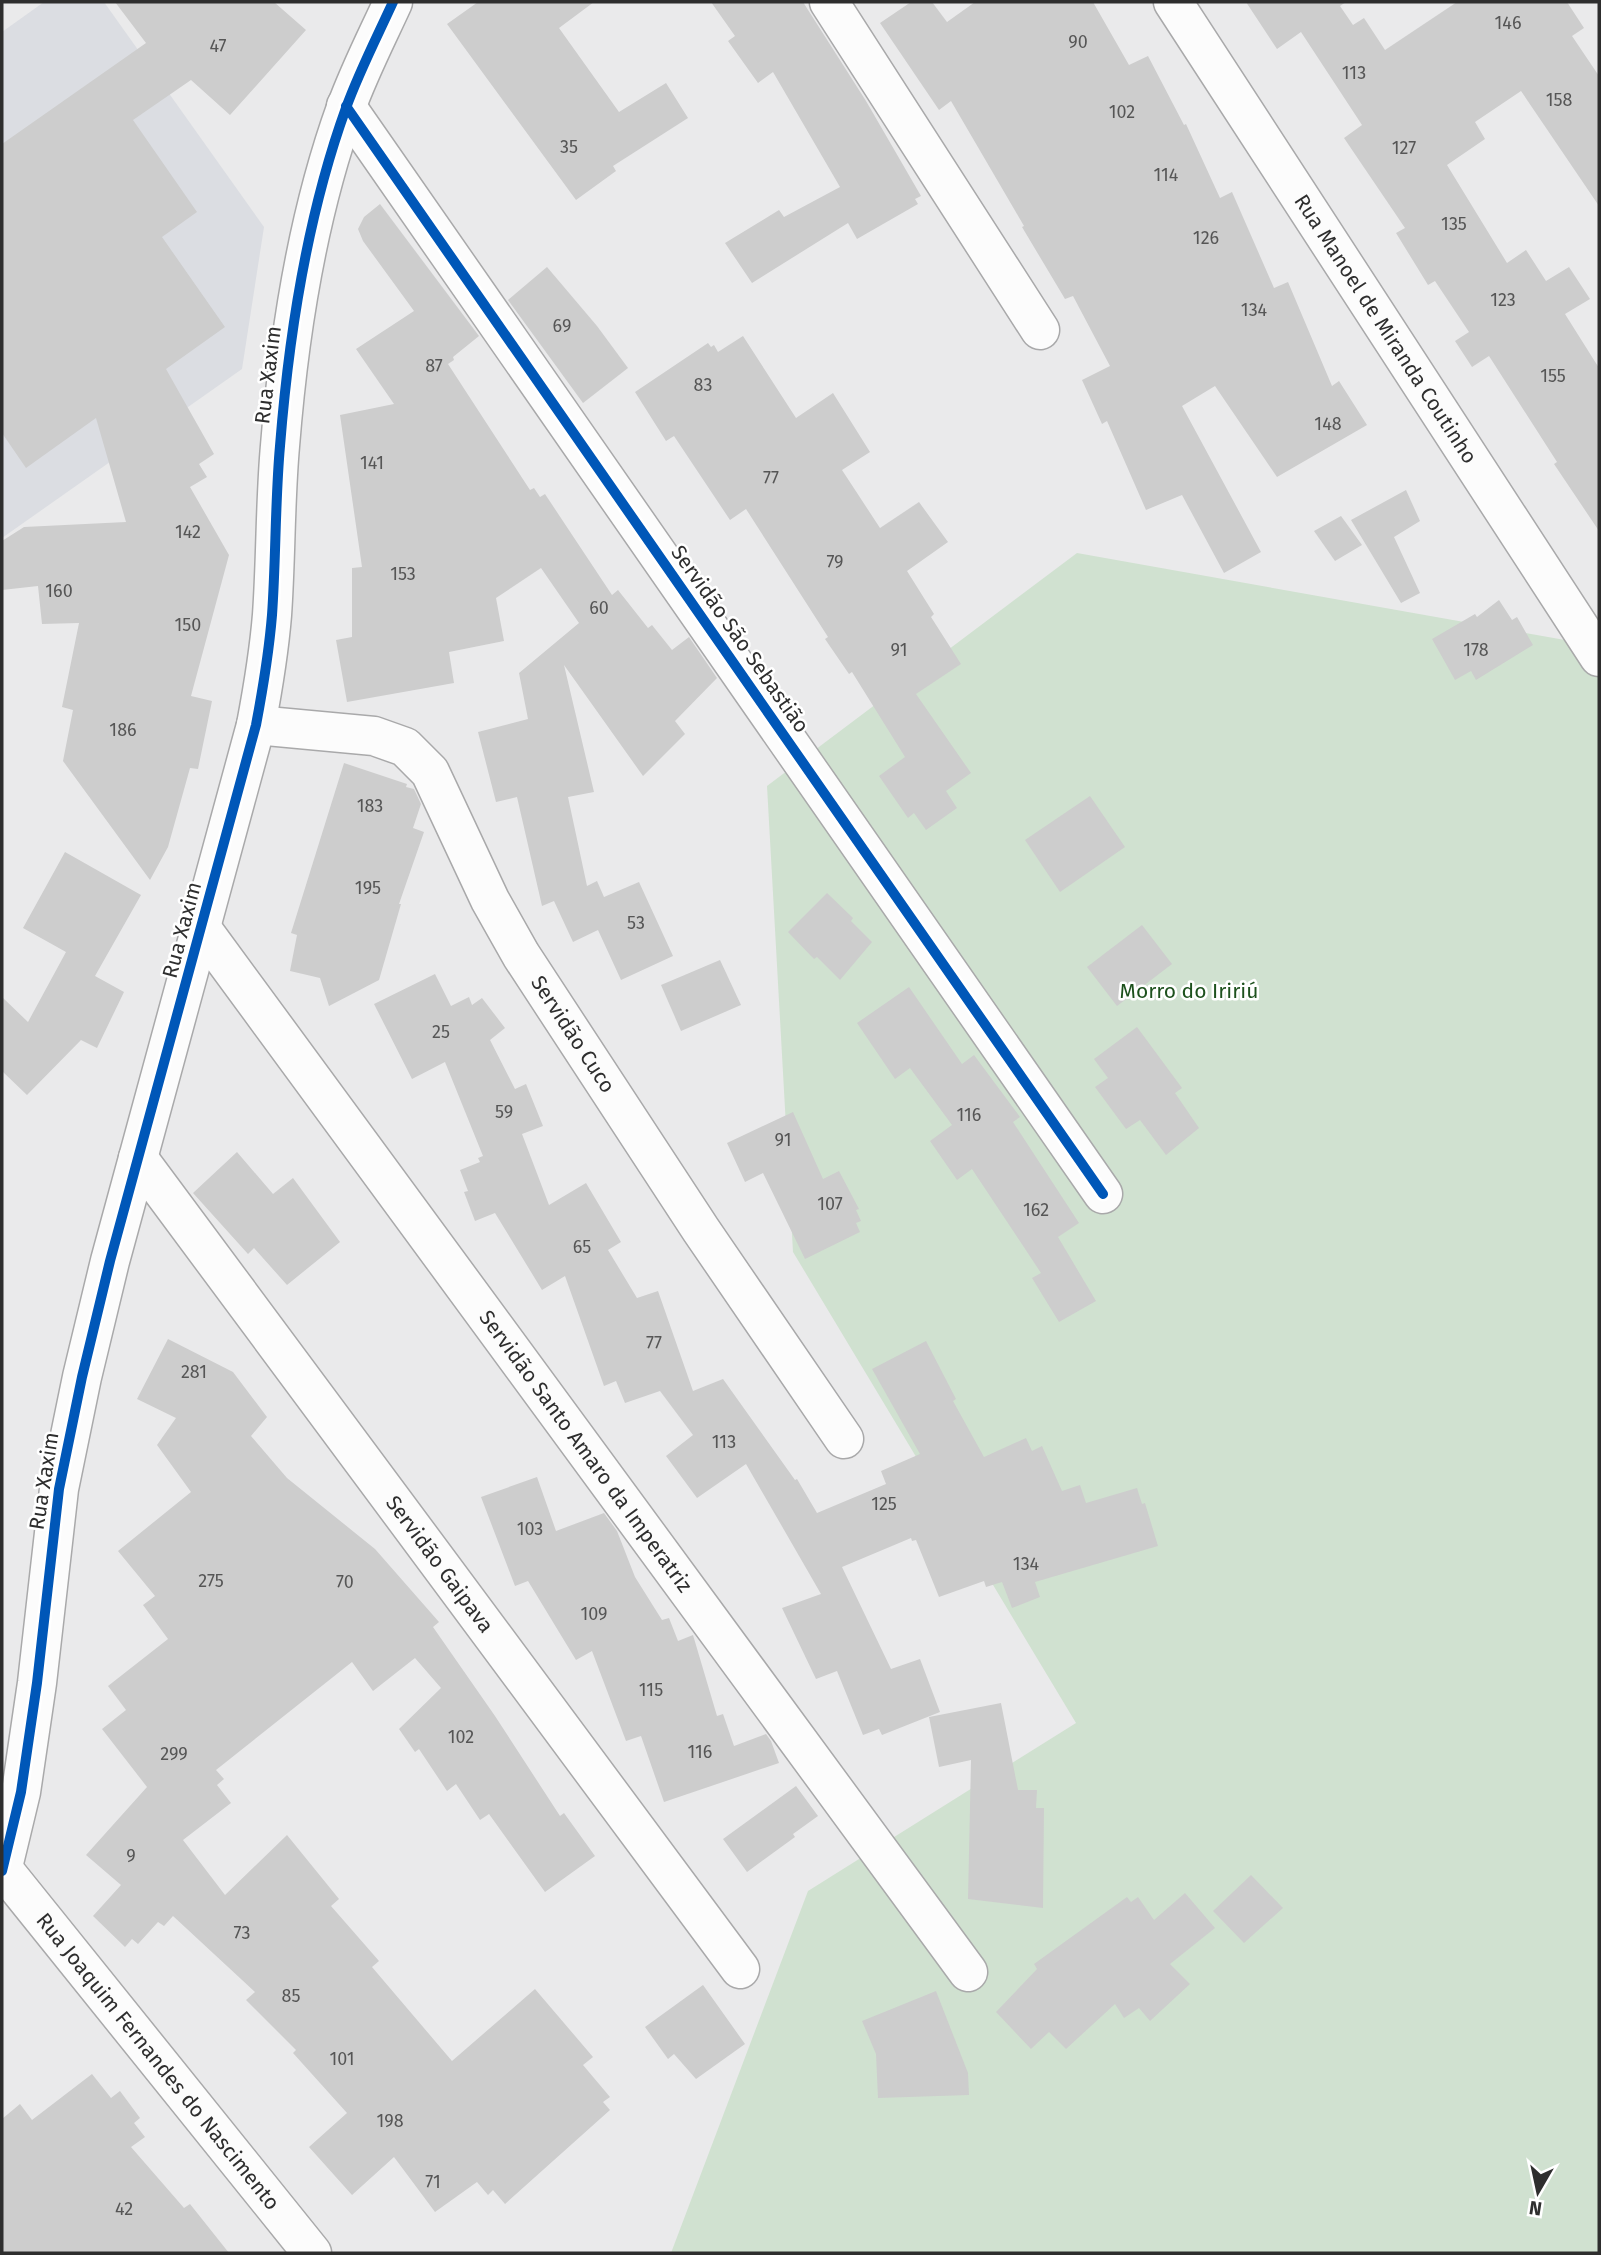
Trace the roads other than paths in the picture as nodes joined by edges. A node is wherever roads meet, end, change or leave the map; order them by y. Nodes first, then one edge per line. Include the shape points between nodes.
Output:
1 (393, 2) edge
2 (829, 2) edge
3 (1173, 2) edge
4 (346, 106) junction
5 (1040, 330) dead end
6 (1599, 657) edge
7 (256, 725) junction
8 (202, 929) junction
9 (138, 1158) junction
10 (1103, 1194) dead end
11 (845, 1439) dead end
12 (2, 1870) edge
13 (740, 1969) dead end
14 (968, 1972) dead end
15 (312, 2253) edge

1 - 4 street, Rua Xaxim
2 - 5 street
3 - 6 street, Rua Manoel de Miranda Coutinho
4 - 7 street, Rua Xaxim via 309,239 290,342 279,447 267,671
4 - 10 street, Servidão São Sebastião
7 - 8 street, Rua Xaxim
7 - 11 street, Servidão Cuco via 374,736 405,747 430,772 521,955
8 - 9 street, Rua Xaxim
8 - 14 street, Servidão Santo Amaro da Imperatriz
9 - 12 street, Rua Xaxim via 82,1377 59,1489 21,1792
9 - 13 street, Servidão Gaipava
12 - 15 street, Rua Joaquim Fernandes do Nascimento

